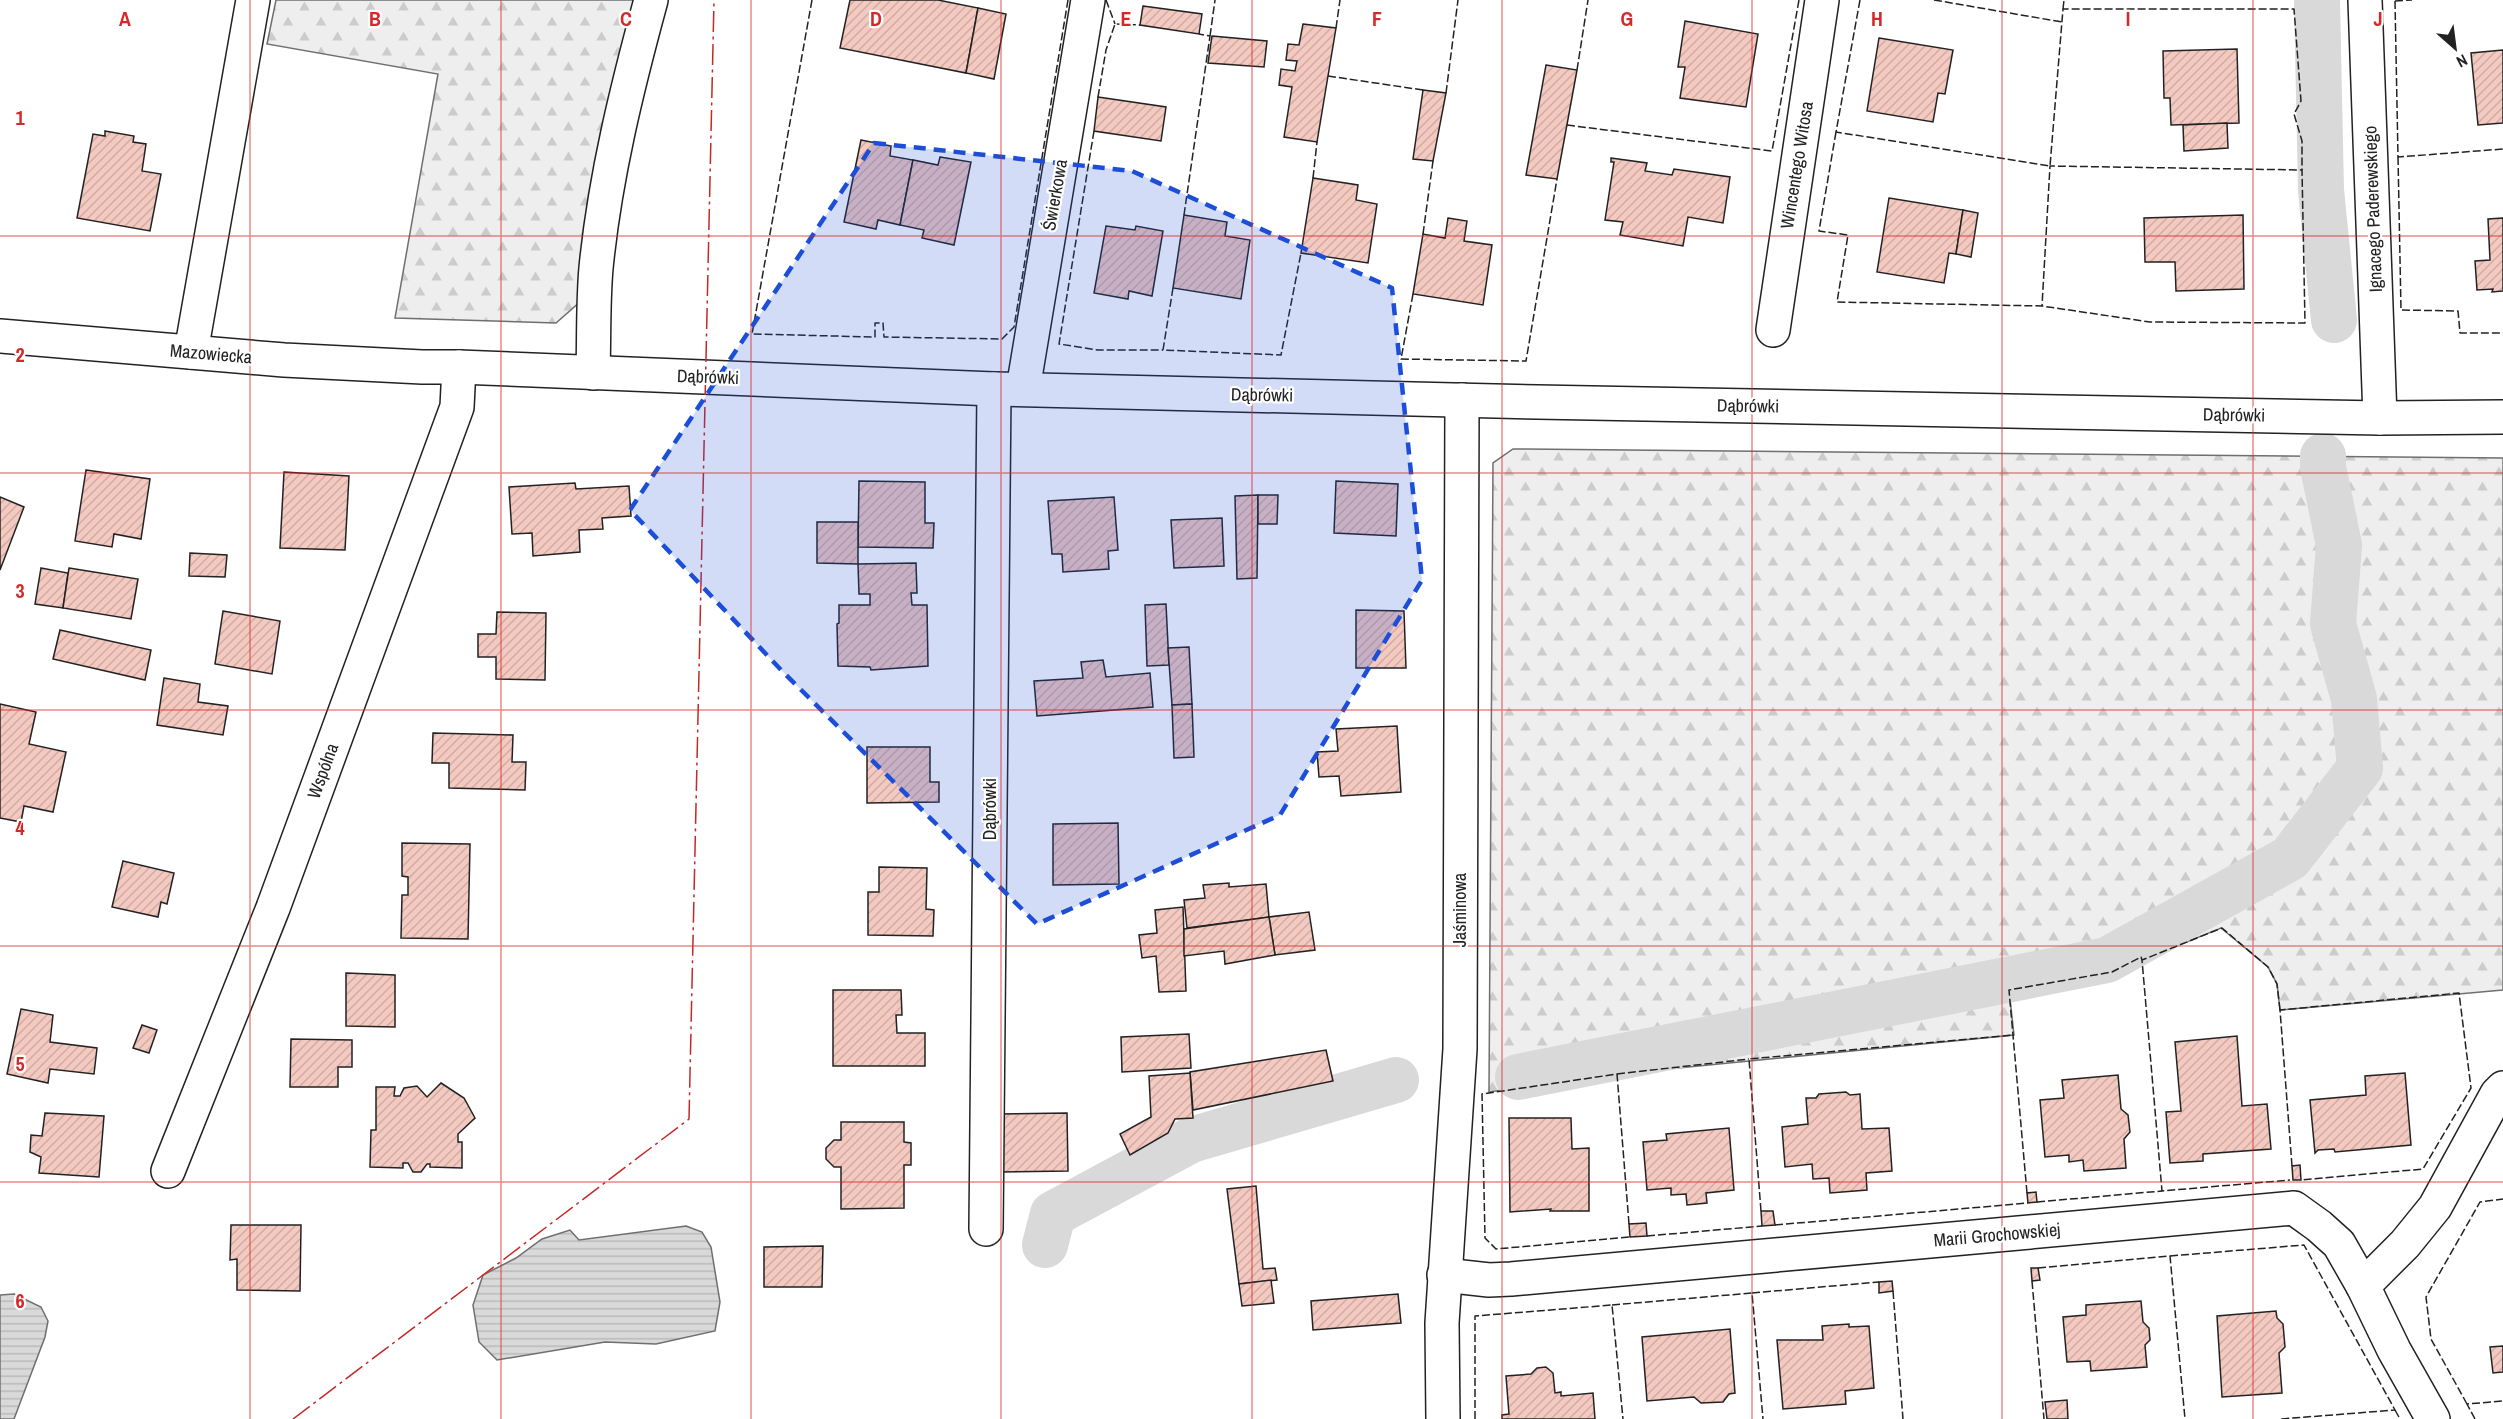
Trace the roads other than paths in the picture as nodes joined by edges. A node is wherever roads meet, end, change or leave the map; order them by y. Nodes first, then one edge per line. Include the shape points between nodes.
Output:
1 (252, 0) edge
2 (651, 0) edge
3 (1088, 0) edge
4 (1822, 0) edge
5 (2365, 0) edge
6 (1773, 330) dead end
7 (0, 336) edge
8 (190, 352) junction
9 (459, 367) junction
10 (422, 368) joint
11 (593, 373) junction
12 (1008, 389) junction
13 (1462, 400) junction
14 (2503, 417) edge
15 (2380, 418) junction
16 (2503, 1088) edge
17 (168, 1171) dead end
18 (986, 1229) dead end
19 (1444, 1275) junction
20 (2363, 1286) junction
21 (1443, 1419) edge
22 (2433, 1419) edge

1 - 8 street
2 - 11 street via 629,80 603,208 596,270
3 - 12 street, Świerkowa
4 - 6 street, Wincentego Witosa
5 - 15 street, Ignacego Paderewskiego
7 - 8 street, Mazowiecka
8 - 10 street, Mazowiecka
9 - 10 street, Dąbrówki
9 - 11 street, Dąbrówki
9 - 17 street, Wspólna via 457,407 273,908
11 - 12 street, Dąbrówki
12 - 13 street, Dąbrówki
12 - 18 street, Dąbrówki
13 - 15 street, Dąbrówki
13 - 19 street, Jaśminowa via 1460,1049
14 - 15 street, Dąbrówki
16 - 20 street via 2435,1207 2405,1245
19 - 20 street, Marii Grochowskiej via 1511,1279 2294,1208 2339,1244
19 - 21 street, Jaśminowa
20 - 22 street, Marii Grochowskiej

